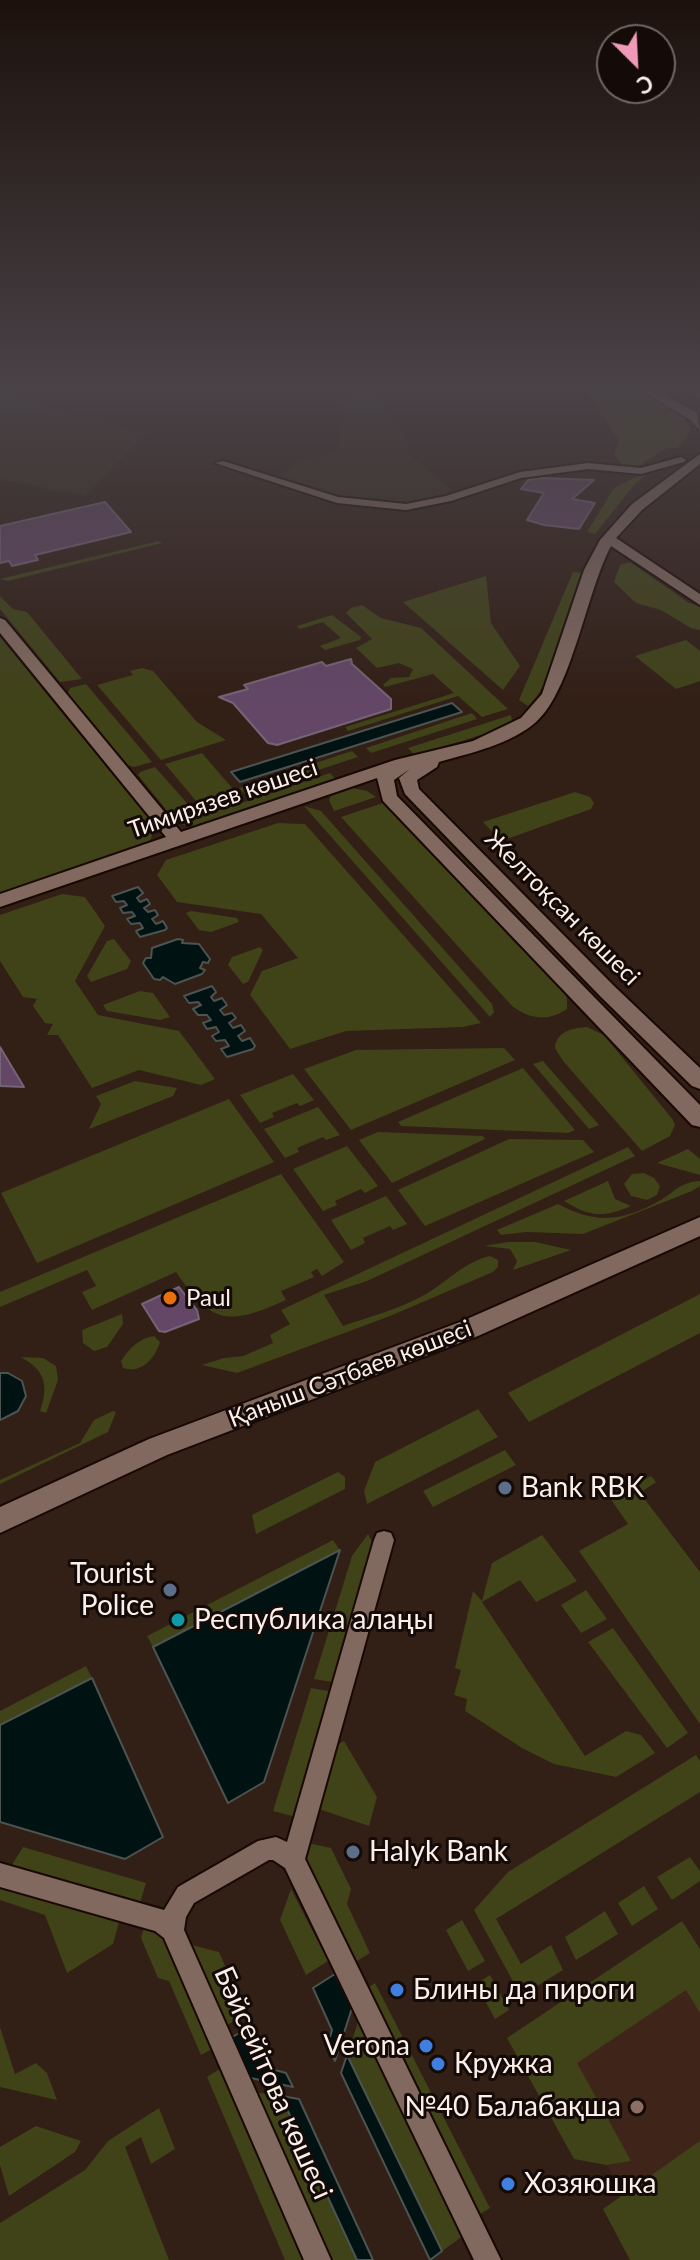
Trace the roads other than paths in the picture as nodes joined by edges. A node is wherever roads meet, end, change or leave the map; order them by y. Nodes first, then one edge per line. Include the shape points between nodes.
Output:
1 (326, 496) edge
2 (456, 496) edge
3 (650, 496) edge
4 (607, 540) junction
5 (700, 601) edge
6 (0, 623) edge
7 (412, 766) junction
8 (321, 790) junction
9 (389, 797) junction
10 (178, 840) junction
11 (0, 901) edge
12 (616, 1000) junction
13 (594, 1009) junction
14 (623, 1038) junction
15 (700, 1081) edge
16 (700, 1119) edge
17 (700, 1135) edge
18 (700, 1213) edge
19 (700, 1226) edge
20 (677, 1237) junction
21 (0, 1520) edge
22 (384, 1540) dead end
23 (293, 1860) junction
24 (0, 1875) edge
25 (172, 1930) junction
26 (318, 2260) edge
27 (488, 2260) edge

1 - 2 street via 406,507
3 - 4 street, Тимирязев көшесі
4 - 5 street
4 - 7 street, Тимирязев көшесі via 591,570 550,694 540,708 515,729
6 - 10 street
7 - 8 street, Тимирязев көшесі
7 - 9 street via 385,779
7 - 12 street, Желтоқсан көшесі via 411,790
8 - 9 street via 357,785
8 - 10 street, Тимирязев көшесі
9 - 13 street, Желтоқсан көшесі
10 - 11 street, Тимирязев көшесі
12 - 13 street
12 - 15 street, Желтоқсан көшесі
13 - 14 street, Желтоқсан көшесі
14 - 16 street
14 - 17 street
18 - 20 street
19 - 20 street, Қаныш Сәтбаев көшесі
20 - 21 street, Қаныш Сәтбаев көшесі via 469,1329 158,1447
22 - 23 street
23 - 25 street via 276,1848 266,1849 196,1888 180,1903
23 - 27 street
24 - 25 street via 161,1921
25 - 26 street, Бәйсейітова көшесі

